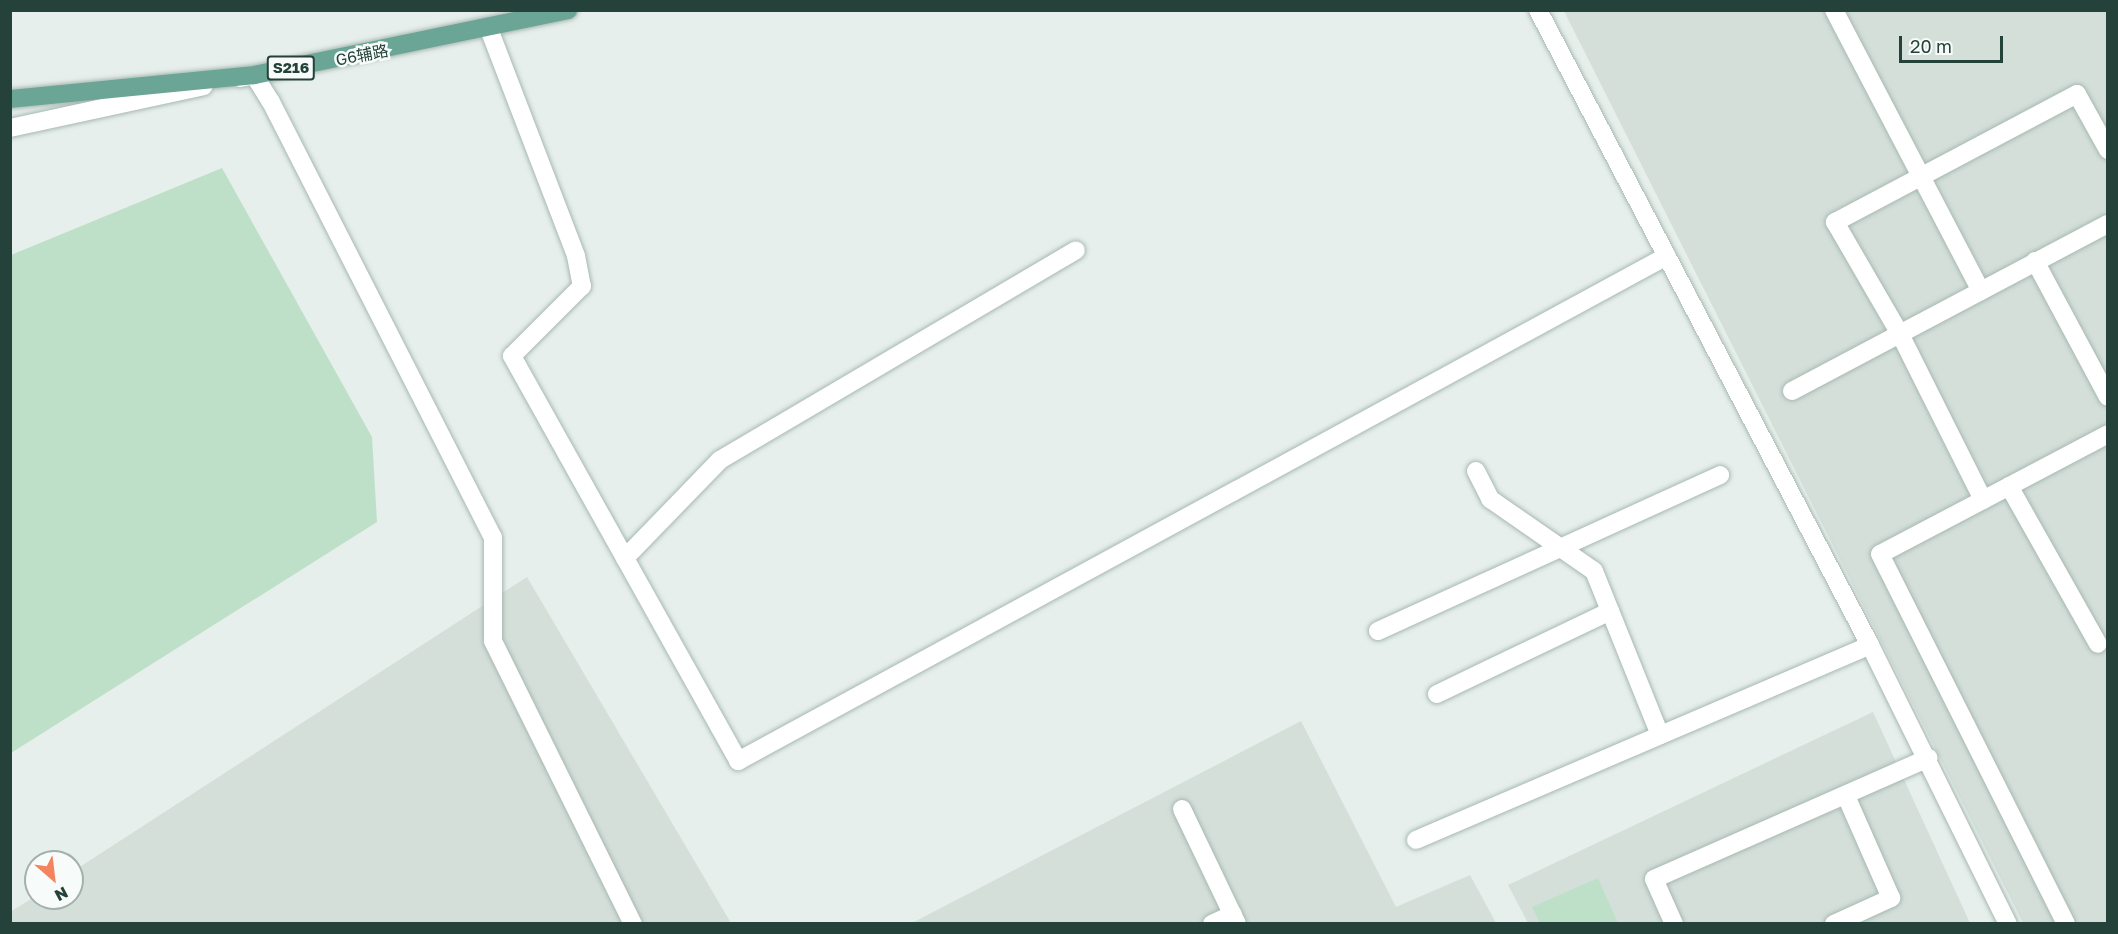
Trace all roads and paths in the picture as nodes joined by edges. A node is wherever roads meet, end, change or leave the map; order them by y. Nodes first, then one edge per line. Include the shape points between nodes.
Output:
1 (568, 10) edge
2 (1538, 10) edge
3 (1834, 10) edge
4 (489, 29) junction
5 (254, 75) junction
6 (10, 99) edge
7 (10, 128) edge
8 (2108, 150) edge
9 (1921, 177) junction
10 (2108, 224) edge
11 (1076, 250) dead end
12 (1667, 256) junction
13 (2036, 261) junction
14 (1980, 291) junction
15 (1901, 336) junction
16 (1791, 391) dead end
17 (2108, 397) edge
18 (2105, 443) edge
19 (1476, 471) dead end
20 (1720, 475) dead end
21 (2008, 486) junction
22 (1983, 500) junction
23 (1560, 548) junction
24 (625, 558) junction
25 (1610, 611) junction
26 (1378, 631) dead end
27 (2097, 644) dead end
28 (1870, 645) junction
29 (1437, 694) dead end
30 (1660, 735) junction
31 (1928, 758) junction
32 (1846, 796) junction
33 (1182, 809) dead end
34 (1416, 840) dead end
35 (1235, 919) edge
36 (633, 924) edge
37 (1212, 924) edge
38 (1674, 924) edge
39 (1834, 924) edge
40 (2008, 924) edge
41 (2066, 924) edge

1 - 4 main road, G6辅路 / S216
2 - 12 street
3 - 9 street
4 - 5 main road, G6辅路 / S216
4 - 24 street via 576,256 582,286 512,356
5 - 6 main road, G6辅路 / S216
5 - 7 street
5 - 36 street via 493,537 493,640
8 - 9 street via 2077,94
9 - 14 street
9 - 15 street via 1835,222
10 - 13 street
11 - 24 street via 720,460
12 - 24 street via 738,760
12 - 28 street
13 - 14 street
13 - 17 street
14 - 15 street
15 - 16 street
15 - 22 street
18 - 21 street
19 - 23 street via 1490,499
20 - 23 street
21 - 22 street
21 - 27 street
22 - 41 street via 1880,554
23 - 25 street via 1594,571
23 - 26 street
25 - 29 street
25 - 30 street
28 - 30 street
28 - 31 street
30 - 34 street
31 - 32 street
31 - 40 street
32 - 38 street via 1654,879
32 - 39 street via 1892,898
33 - 35 street
35 - 37 street

